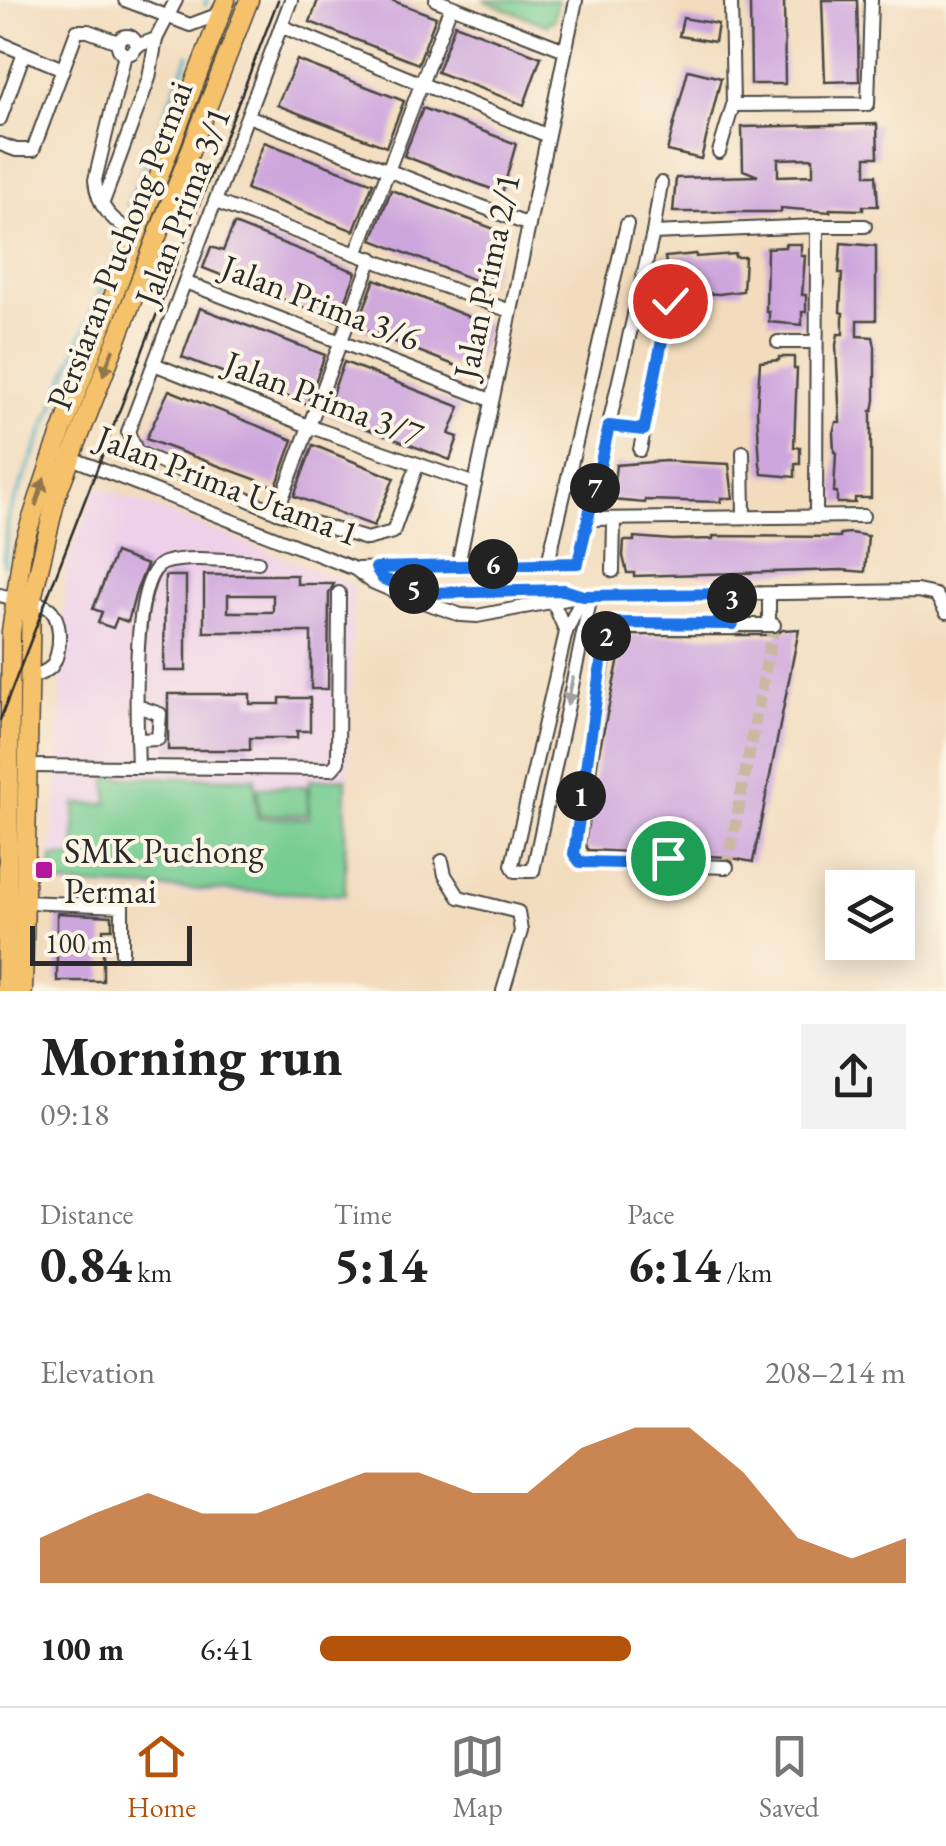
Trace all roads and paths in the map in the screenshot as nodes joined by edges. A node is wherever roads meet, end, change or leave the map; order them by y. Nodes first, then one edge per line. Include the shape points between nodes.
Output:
1 (125, 0) edge
2 (176, 0) edge
3 (249, 0) edge
4 (291, 0) edge
5 (436, 0) edge
6 (576, 0) edge
7 (730, 0) edge
8 (871, 0) edge
9 (225, 4) edge
10 (451, 6) junction
11 (170, 17) junction
12 (190, 25) junction
13 (282, 26) junction
14 (156, 39) junction
15 (0, 42) edge
16 (126, 47) junction
17 (565, 50) junction
18 (24, 52) junction
19 (203, 54) junction
20 (64, 69) junction
21 (422, 84) junction
22 (4, 96) edge
23 (732, 105) junction
24 (248, 116) junction
25 (0, 119) edge
26 (546, 135) junction
27 (0, 144) edge
28 (719, 152) dead end
29 (386, 170) junction
30 (661, 183) dead end
31 (216, 202) junction
32 (102, 205) junction
33 (627, 224) dead end
34 (528, 225) junction
35 (817, 226) junction
36 (865, 226) dead end
37 (653, 233) junction
38 (147, 236) junction
39 (357, 252) junction
40 (372, 258) junction
41 (185, 282) junction
42 (670, 301) dead end
43 (510, 311) junction
44 (634, 313) junction
45 (666, 321) junction
46 (342, 342) junction
47 (778, 342) dead end
48 (816, 342) junction
49 (154, 364) junction
50 (491, 400) junction
51 (609, 426) junction
52 (311, 427) junction
53 (644, 430) junction
54 (640, 450) dead end
55 (743, 452) dead end
56 (63, 455) junction
57 (417, 466) junction
58 (474, 484) junction
59 (277, 512) junction
60 (744, 516) junction
61 (864, 516) dead end
62 (816, 517) junction
63 (614, 518) junction
64 (588, 519) junction
65 (258, 562) dead end
66 (548, 563) junction
67 (20, 564) junction
68 (458, 565) junction
69 (376, 568) junction
70 (355, 569) junction
71 (613, 571) dead end
72 (0, 584) edge
73 (339, 594) dead end
74 (732, 594) junction
75 (769, 594) junction
76 (587, 596) junction
77 (12, 602) edge
78 (553, 602) junction
79 (946, 612) edge
80 (733, 624) junction
81 (566, 632) junction
82 (29, 678) junction
83 (137, 706) junction
84 (137, 740) junction
85 (27, 766) junction
86 (138, 767) junction
87 (442, 860) dead end
88 (727, 867) dead end
89 (24, 902) junction
90 (122, 953) dead end
91 (6, 991) edge
92 (22, 991) edge
93 (504, 991) edge

1 - 11 street
2 - 11 street
3 - 38 main road, Persiaran Puchong Permai
4 - 13 street, Jalan Prima 3/1
5 - 10 street
6 - 17 street, Jalan Prima 2/1
7 - 23 street
8 - 23 street via 868,104
9 - 12 street
9 - 19 main road, Persiaran Puchong Permai
10 - 17 street
10 - 21 street
11 - 12 street
11 - 14 street
12 - 19 street
13 - 21 street
13 - 24 street, Jalan Prima 3/1
14 - 16 street
14 - 32 street via 149,78
15 - 18 street
16 - 20 street via 77,31
16 - 32 street via 96,180
17 - 26 street, Jalan Prima 2/1
18 - 20 street
18 - 22 street
19 - 38 main road, Persiaran Puchong Permai
20 - 27 street via 33,150
21 - 26 street
21 - 29 street
22 - 25 street
23 - 28 street
24 - 29 street
24 - 31 street, Jalan Prima 3/1
26 - 34 street, Jalan Prima 2/1
29 - 34 street
29 - 39 street
30 - 37 street, Jalan Prima Utama 1
31 - 39 street
31 - 41 street, Jalan Prima 3/1
32 - 38 street via 120,224
33 - 66 street
34 - 43 street, Jalan Prima 2/1
35 - 36 street
35 - 37 street
35 - 48 street
37 - 44 street, Jalan Prima Utama 1
38 - 56 main road, Persiaran Puchong Permai
39 - 40 street
40 - 43 street
40 - 46 street
41 - 46 street, Jalan Prima 3/6
41 - 49 street, Jalan Prima 3/1
42 - 45 street
43 - 50 street, Jalan Prima 2/1
44 - 45 street
44 - 51 street, Jalan Prima Utama 1
45 - 53 street
46 - 50 street, Jalan Prima 3/6
46 - 52 street
47 - 48 street
48 - 62 street
49 - 52 street, Jalan Prima 3/7
49 - 59 street, Jalan Prima 3/1 via 128,432 137,452
50 - 58 street, Jalan Prima 2/1
51 - 53 street
51 - 64 street, Jalan Prima Utama 1
52 - 57 street, Jalan Prima 3/7
52 - 59 street
53 - 54 street
55 - 60 street
67 -> 56 main road, Persiaran Puchong Permai
56 - 70 street, Jalan Prima Utama 1
56 - 77 main road, Persiaran Puchong Permai via 41,549
57 - 58 street, Jalan Prima 3/7
57 - 59 street via 403,512 393,532 382,537 367,540
58 - 68 street, Jalan Prima 2/1
60 - 62 street
60 - 63 street
61 - 62 street
63 - 64 street
63 - 71 street
64 - 66 street, Jalan Prima Utama 1 via 578,563
65 - 83 street via 180,561 156,568 138,619
66 - 68 street, Jalan Prima Utama 1
67 - 72 main road
67 - 77 main road, Persiaran Puchong Permai
68 - 69 street, Jalan Prima Utama 1
69 - 70 street, Jalan Prima Utama 1
69 - 76 street via 383,579 428,593 564,590
70 - 78 street via 372,582 462,615
73 - 86 street via 338,762 332,770
74 - 75 street
74 - 76 street
74 - 80 street
75 - 79 street via 917,591 936,595
75 - 80 street via 772,625
76 - 78 street
76 - 81 street
76 -> 81 street via 533,871 527,873 512,865
77 - 82 main road, Persiaran Puchong Permai
77 - 82 street via 51,608 59,626 51,667
77 - 91 main road
78 - 81 street
80 - 88 street via 608,626 574,843 580,862
82 - 85 main road, Persiaran Puchong Permai
83 - 84 street
83 - 84 street via 160,714 161,726 158,739
84 - 86 street
85 - 86 street
85 - 89 main road, Persiaran Puchong Permai
87 - 93 street via 459,897 518,912 520,931
89 - 90 street via 122,906
89 - 92 main road, Persiaran Puchong Permai

